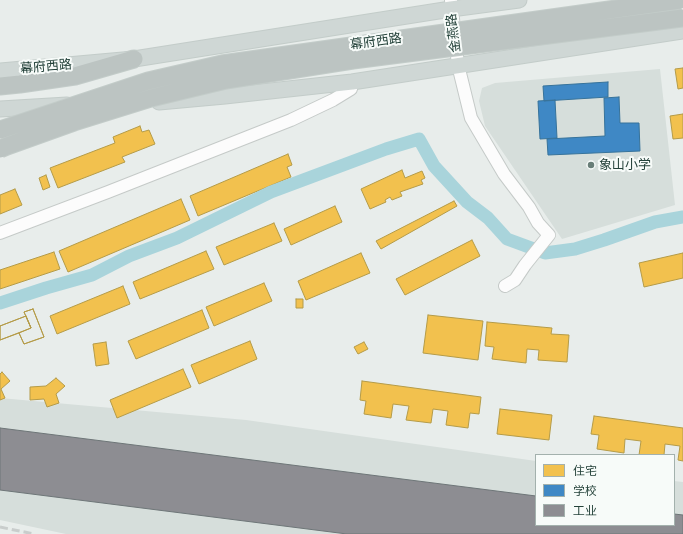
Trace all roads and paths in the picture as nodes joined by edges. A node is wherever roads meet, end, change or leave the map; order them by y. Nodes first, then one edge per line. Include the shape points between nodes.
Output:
1 (519, 0) edge
2 (527, 0) edge
3 (680, 0) edge
4 (451, 4) edge
5 (683, 18) edge
6 (377, 20) junction
7 (683, 31) edge
8 (455, 41) junction
9 (382, 51) junction
10 (539, 53) junction
11 (134, 59) junction
12 (458, 66) junction
13 (0, 71) edge
14 (352, 82) junction
15 (0, 86) edge
16 (284, 90) junction
17 (0, 109) edge
18 (0, 130) edge
19 (0, 149) edge
20 (0, 233) edge
21 (505, 286) dead end

1 - 4 main road, 幕府西路
2 - 10 main road via 517,20 518,32 526,44
3 - 18 highway, 幕府西路, bridge via 222,64 148,81
4 - 6 main road, 幕府西路
4 - 8 street, 金燕路
5 - 19 highway, 幕府西路, bridge via 353,60 226,80 150,98
6 - 9 main road via 388,28 390,40
6 - 11 main road, 幕府西路
7 - 10 main road
8 - 9 main road
8 - 12 street, 金燕路
9 - 16 main road via 338,58 302,73
10 - 12 main road
11 - 13 main road, 幕府西路
11 - 15 highway via 75,76
12 - 14 main road
12 - 21 street, 金燕路 via 471,118 504,174 549,235 515,280
14 - 16 main road
14 - 20 street via 351,89 291,120
16 - 17 main road via 150,102

